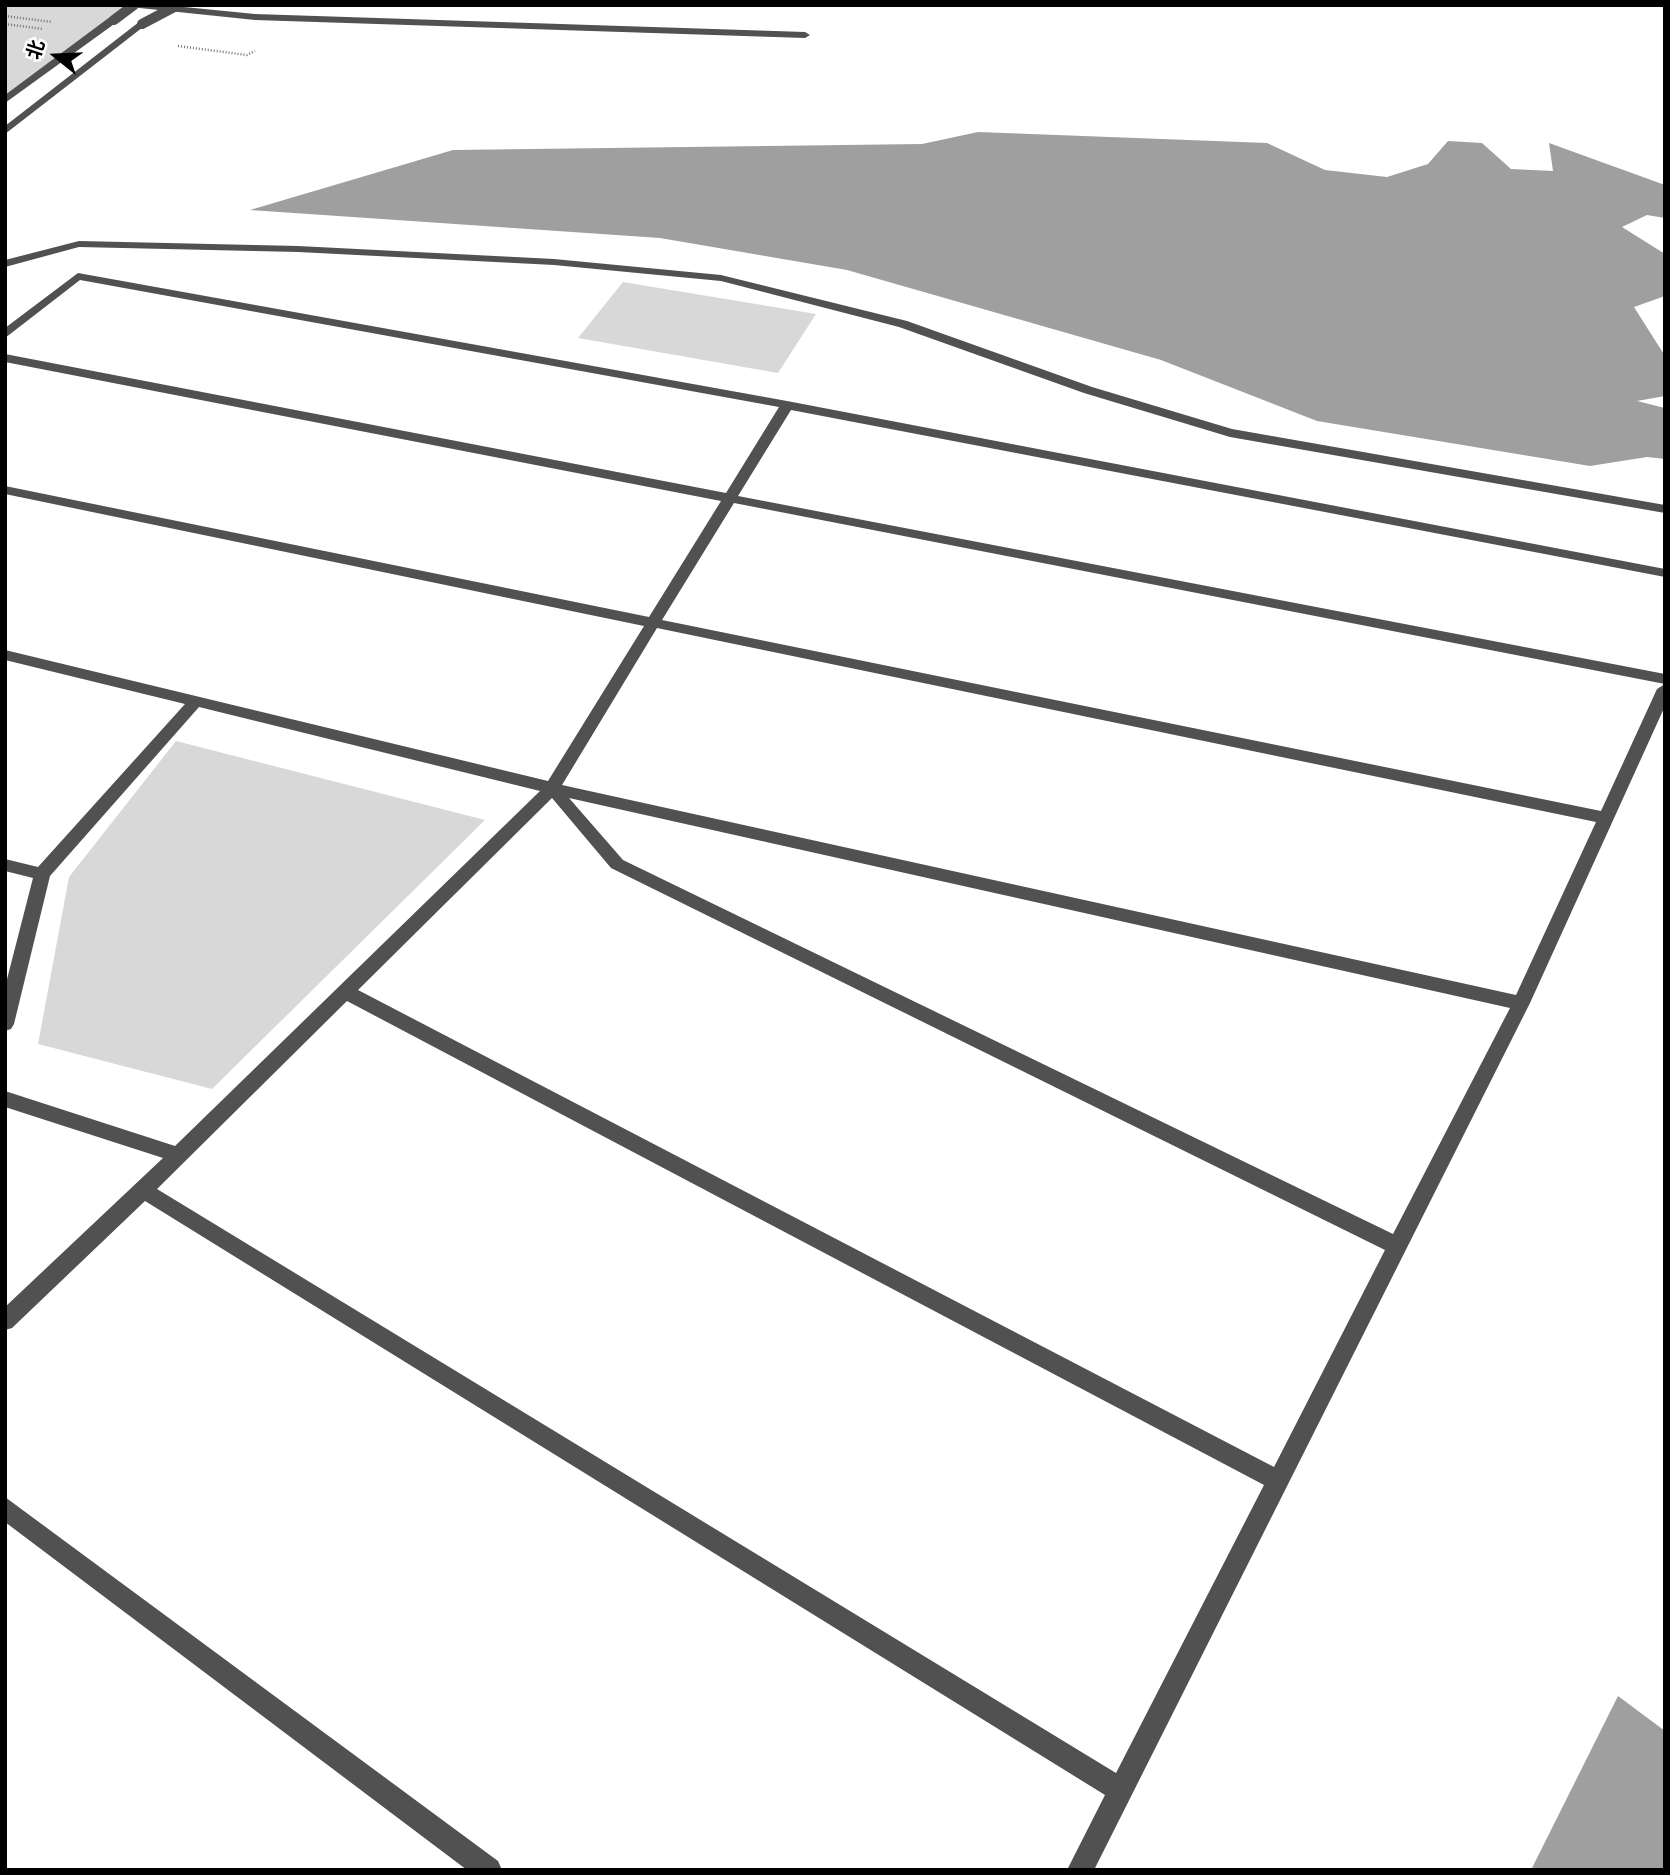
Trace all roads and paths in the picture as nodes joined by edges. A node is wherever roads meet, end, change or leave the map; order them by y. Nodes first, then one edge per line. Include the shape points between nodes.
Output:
1 (132, 5) edge
2 (142, 5) edge
3 (167, 5) edge
4 (178, 5) edge
5 (205, 5) edge
6 (153, 8) junction
7 (195, 12) junction
8 (5, 16) edge
9 (53, 22) dead end
10 (5, 24) edge
11 (142, 24) junction
12 (50, 30) dead end
13 (805, 36) dead end
14 (167, 44) dead end
15 (259, 48) dead end
16 (5, 100) edge
17 (5, 131) edge
18 (78, 260) junction
19 (5, 264) edge
20 (5, 334) edge
21 (5, 358) edge
22 (787, 405) junction
23 (5, 491) edge
24 (728, 500) junction
25 (1665, 509) edge
26 (1665, 573) edge
27 (654, 622) junction
28 (5, 655) edge
29 (1665, 679) edge
30 (1665, 689) edge
31 (196, 701) junction
32 (552, 788) junction
33 (1605, 818) junction
34 (5, 865) edge
35 (42, 874) junction
36 (345, 992) junction
37 (1521, 1003) junction
38 (5, 1024) edge
39 (5, 1099) edge
40 (179, 1154) junction
41 (143, 1190) junction
42 (1397, 1246) junction
43 (5, 1321) edge
44 (1277, 1480) junction
45 (5, 1508) edge
46 (1120, 1790) junction
47 (489, 1870) edge
48 (1080, 1870) edge

1 - 6 street
1 - 16 street, bridge
2 - 6 street
3 - 11 street, bridge
4 - 11 street, bridge
5 - 7 street
6 - 7 street
7 - 13 street
8 - 9 path
10 - 12 path
11 - 17 street
14 - 15 path via 247,55
18 - 19 street
18 - 20 street
18 - 22 street
18 - 25 street via 298,249 554,262 721,278 903,324 1087,390 1230,433
21 - 24 street
22 - 24 street
22 - 26 street
23 - 27 street
24 - 27 street
24 - 29 street
27 - 32 street
27 - 33 street
28 - 31 street
30 - 33 street
31 - 32 street
31 - 35 street
32 - 36 street
32 - 37 street
32 - 42 street via 617,864
33 - 37 street
34 - 35 street
35 - 38 street
36 - 40 street
36 - 44 street
37 - 42 street
39 - 40 street
40 - 41 street
41 - 43 street
41 - 46 street
42 - 44 street
44 - 46 street
45 - 47 street
46 - 48 street

